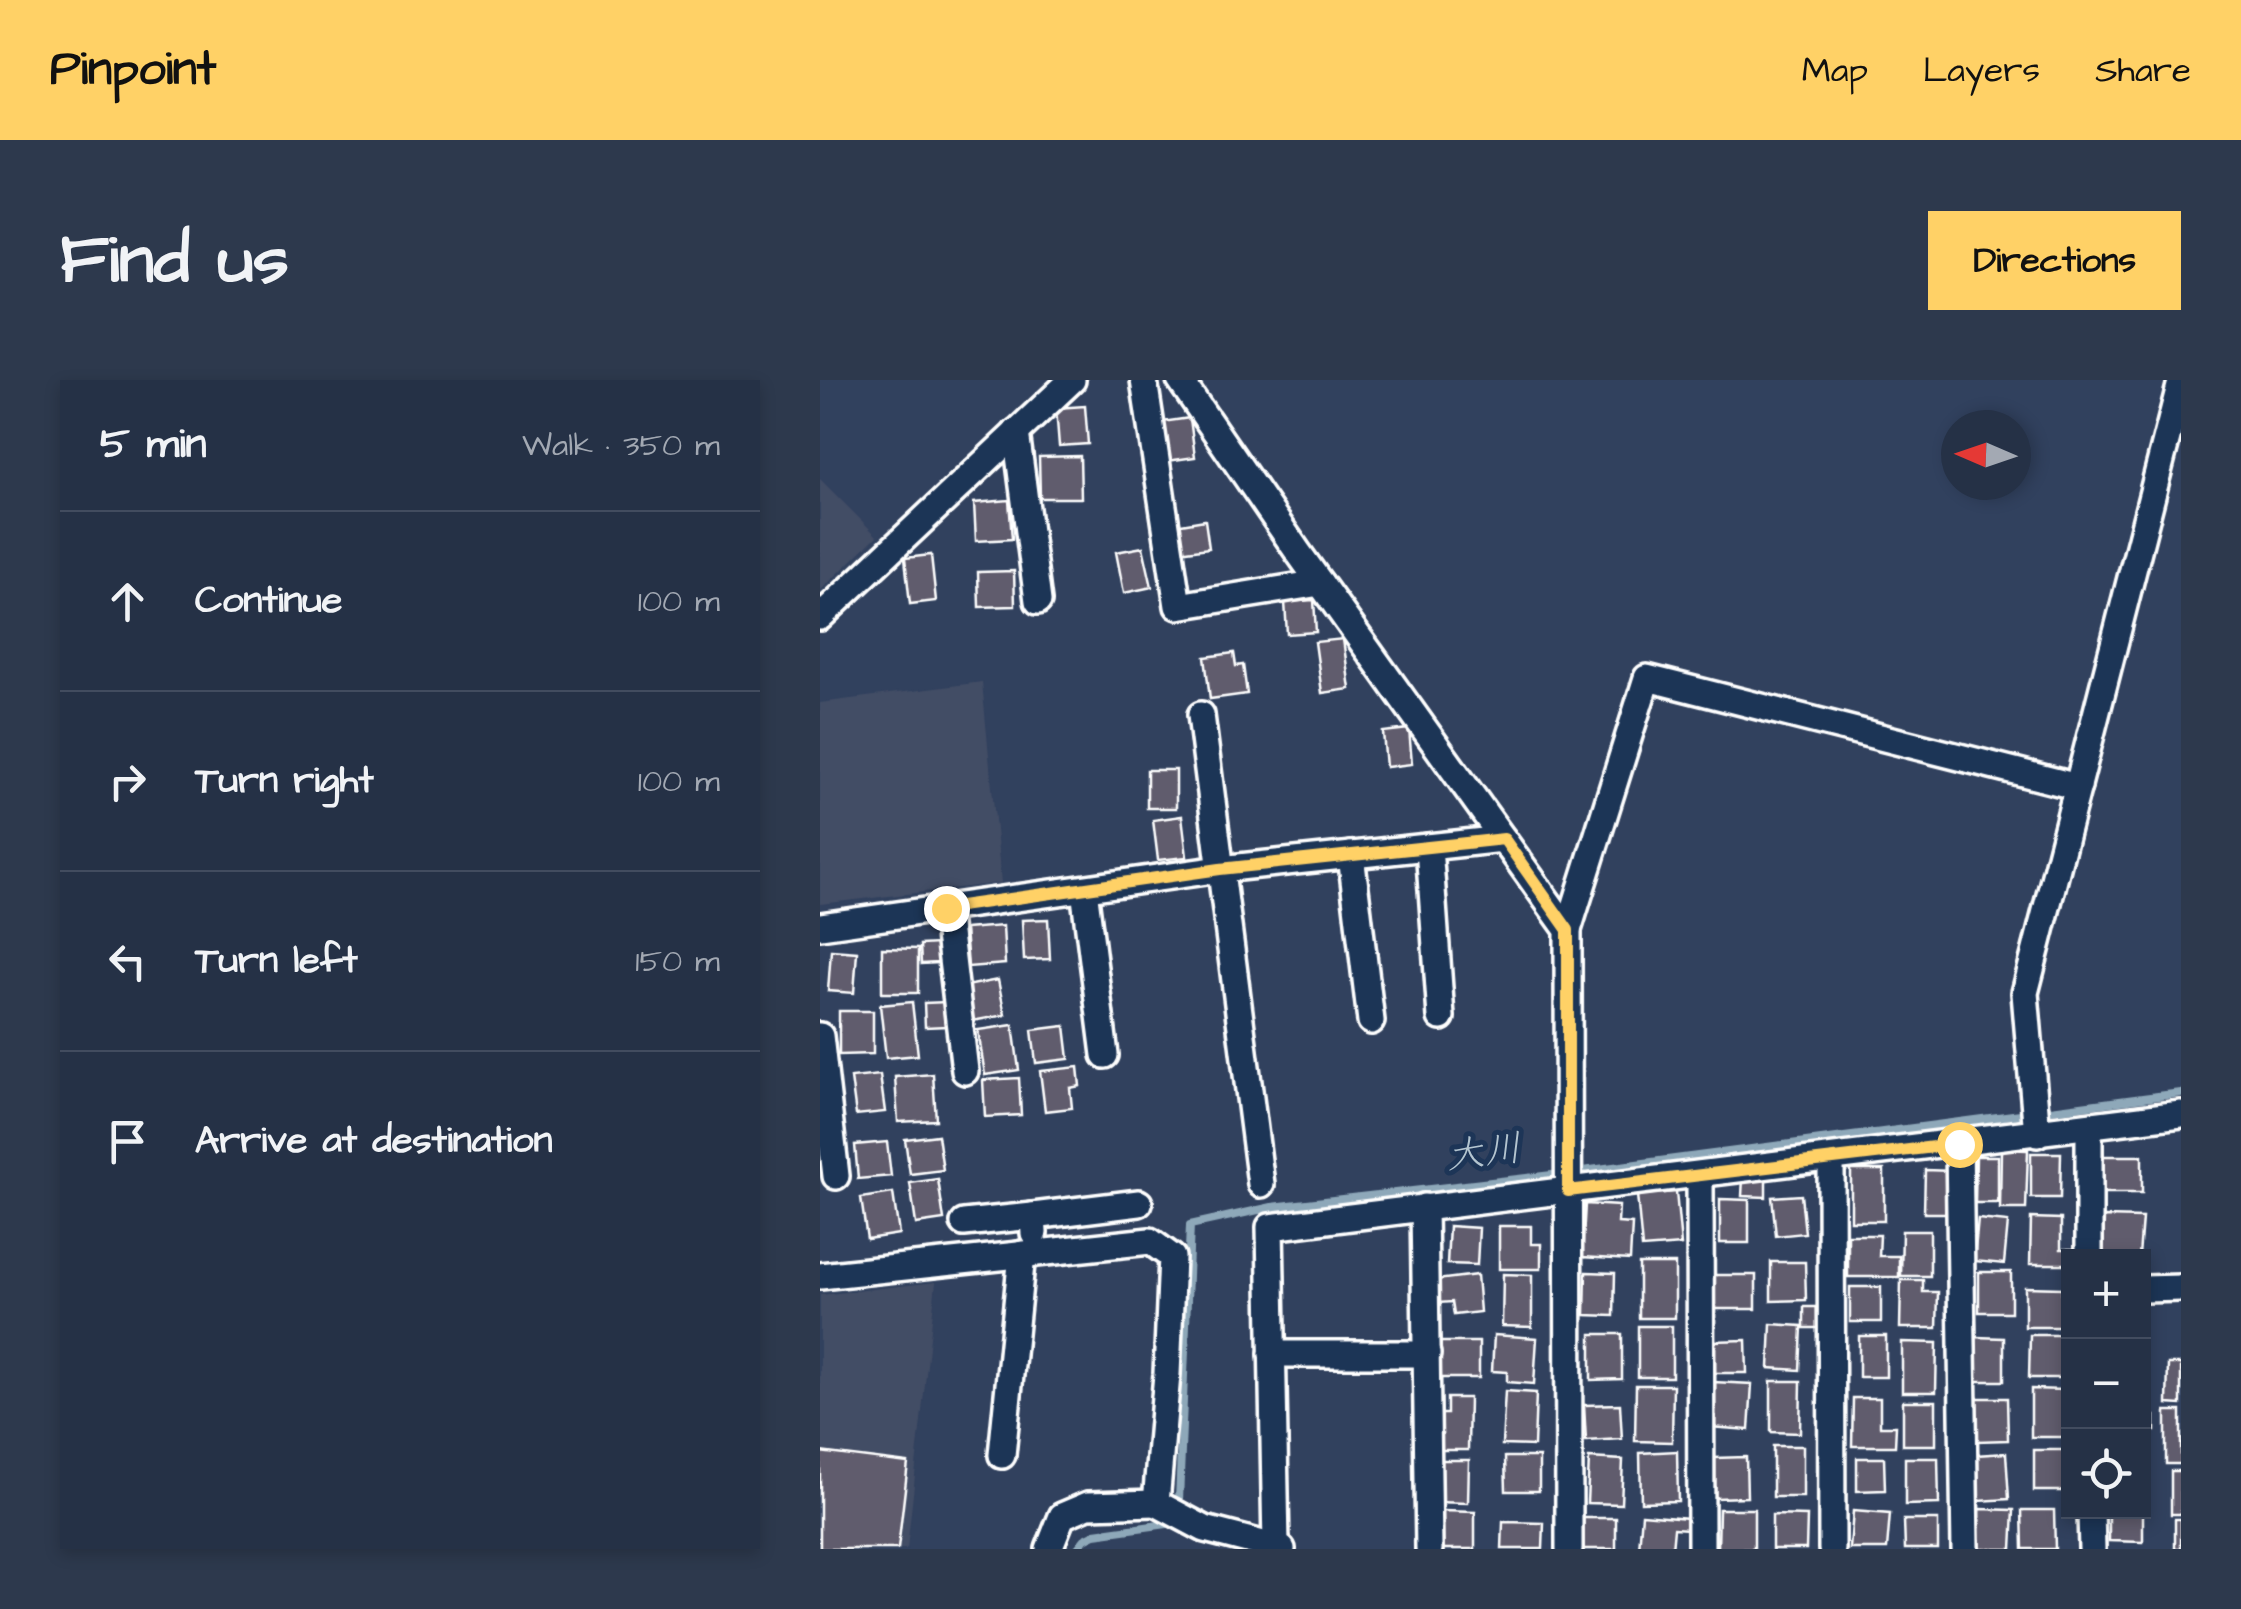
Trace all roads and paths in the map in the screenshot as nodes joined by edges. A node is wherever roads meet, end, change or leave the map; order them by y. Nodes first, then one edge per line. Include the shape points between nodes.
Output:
1 (1072, 380) edge
2 (1144, 380) edge
3 (1180, 380) edge
4 (2181, 382) edge
5 (1016, 432) junction
6 (1320, 583) junction
7 (1038, 602) dead end
8 (820, 617) edge
9 (1200, 715) dead end
10 (2078, 787) junction
11 (1504, 839) junction
12 (1429, 847) junction
13 (1351, 855) junction
14 (1220, 869) junction
15 (1084, 888) junction
16 (946, 908) junction
17 (820, 926) edge
18 (1568, 930) junction
19 (1441, 1017) dead end
20 (1372, 1021) dead end
21 (820, 1036) edge
22 (1105, 1055) dead end
23 (965, 1071) dead end
24 (2181, 1114) edge
25 (2089, 1127) junction
26 (2037, 1134) junction
27 (1959, 1144) junction
28 (1831, 1160) junction
29 (836, 1176) dead end
30 (1700, 1176) junction
31 (1261, 1184) dead end
32 (1568, 1191) junction
33 (1139, 1203) dead end
34 (1424, 1207) junction
35 (1033, 1216) junction
36 (964, 1223) dead end
37 (2090, 1249) edge
38 (1029, 1254) junction
39 (820, 1276) edge
40 (2151, 1288) edge
41 (2181, 1288) edge
42 (1272, 1354) junction
43 (1427, 1354) junction
44 (1002, 1455) dead end
45 (1156, 1503) junction
46 (2092, 1519) edge
47 (1279, 1547) edge
48 (1049, 1549) edge
49 (1430, 1549) edge
50 (1569, 1549) edge
51 (1701, 1549) edge
52 (1832, 1549) edge
53 (1965, 1549) edge
54 (2092, 1549) edge

1 - 5 street
2 - 6 street via 1178,606
3 - 6 street
4 - 10 street
5 - 7 street
5 - 8 street
6 - 11 street
9 - 14 street
10 - 18 street via 1647,678
10 - 26 street via 2025,993
11 - 12 street
11 - 18 street
12 - 13 street
12 - 19 street
13 - 14 street
13 - 20 street
14 - 15 street
14 - 31 street
15 - 16 street
15 - 22 street
16 - 17 street
16 - 23 street
18 - 32 street
21 - 29 street
24 - 25 street
25 - 26 street
25 - 37 street
26 - 27 street
27 - 28 street
27 - 53 street
28 - 30 street
28 - 52 street
30 - 32 street
30 - 51 street
32 - 34 street
32 - 50 street
33 - 35 street
34 - 42 street via 1270,1227
34 - 43 street
35 - 36 street
35 - 38 street
38 - 39 street
38 - 44 street
38 - 45 street via 1150,1241 1172,1257
40 - 41 street
42 - 43 street
42 - 47 street
43 - 49 street
45 - 47 street via 1204,1530
45 - 48 street via 1088,1506 1062,1516
46 - 54 street

